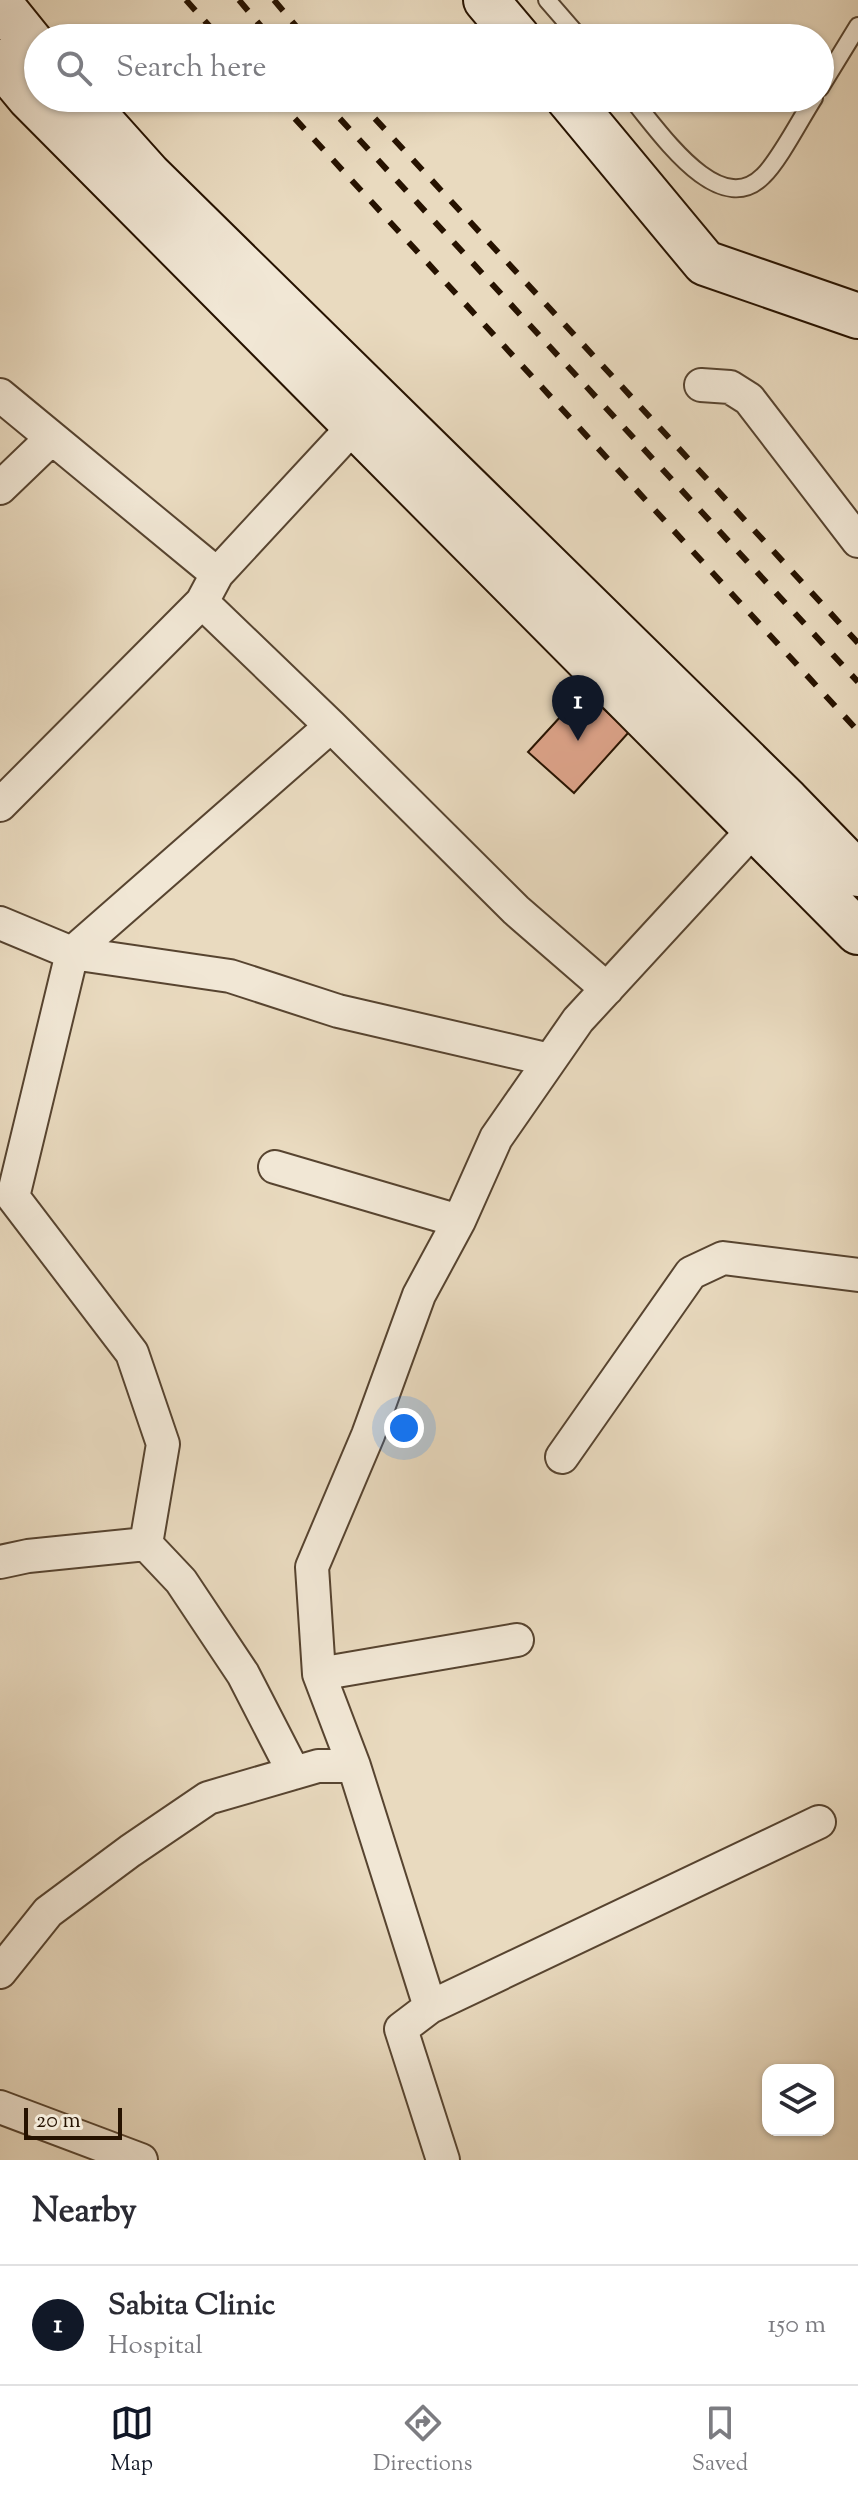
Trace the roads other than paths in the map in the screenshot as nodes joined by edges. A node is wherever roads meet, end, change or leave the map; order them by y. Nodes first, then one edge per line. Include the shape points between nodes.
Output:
1 (486, 0) edge
2 (547, 0) edge
3 (0, 4) edge
4 (506, 24) edge
5 (568, 24) edge
6 (858, 26) edge
7 (24, 34) edge
8 (0, 62) edge
9 (834, 65) edge
10 (24, 91) edge
11 (44, 112) edge
12 (93, 112) edge
13 (580, 112) edge
14 (644, 112) edge
15 (805, 112) edge
16 (858, 316) edge
17 (701, 385) dead end
18 (0, 395) edge
19 (354, 426) junction
20 (52, 438) junction
21 (0, 488) edge
22 (858, 541) edge
23 (217, 574) junction
24 (202, 602) junction
25 (331, 726) junction
26 (0, 805) edge
27 (754, 829) junction
28 (858, 874) edge
29 (0, 923) edge
30 (858, 932) edge
31 (72, 953) junction
32 (607, 989) junction
33 (550, 1060) junction
34 (275, 1167) dead end
35 (6, 1185) edge
36 (459, 1221) junction
37 (858, 1275) edge
38 (562, 1457) dead end
39 (146, 1544) junction
40 (0, 1562) edge
41 (517, 1640) dead end
42 (319, 1674) junction
43 (354, 1766) junction
44 (294, 1773) junction
45 (819, 1822) dead end
46 (0, 1972) edge
47 (430, 2007) junction
48 (0, 2107) edge
49 (141, 2160) edge
50 (443, 2160) edge

1 - 4 street
2 - 5 lane
3 - 7 street
6 - 9 lane
8 - 10 street
11 - 19 street
12 - 28 street via 149,175
13 - 16 street via 705,263
14 - 15 lane via 705,179 747,188 764,175
17 - 22 street via 730,387 749,399
18 - 20 street
19 - 23 street
19 - 27 street
20 - 21 street
20 - 23 street
23 - 24 street
24 - 25 street
24 - 26 street
25 - 31 street
25 - 32 street via 516,910
27 - 30 street
27 - 32 street
29 - 31 street
31 - 33 street via 230,976 338,1011
31 - 35 street
32 - 33 street
33 - 36 street via 496,1138
34 - 36 street
35 - 39 street via 132,1353 163,1444
36 - 42 street via 419,1295 312,1567
37 - 38 street via 723,1258 691,1273
39 - 40 street
39 - 44 street via 181,1581 243,1674
41 - 42 street
42 - 43 street
43 - 44 street via 318,1766
43 - 47 street
44 - 46 street via 208,1798 48,1912
45 - 47 street
47 - 50 street via 401,2029
48 - 49 street

